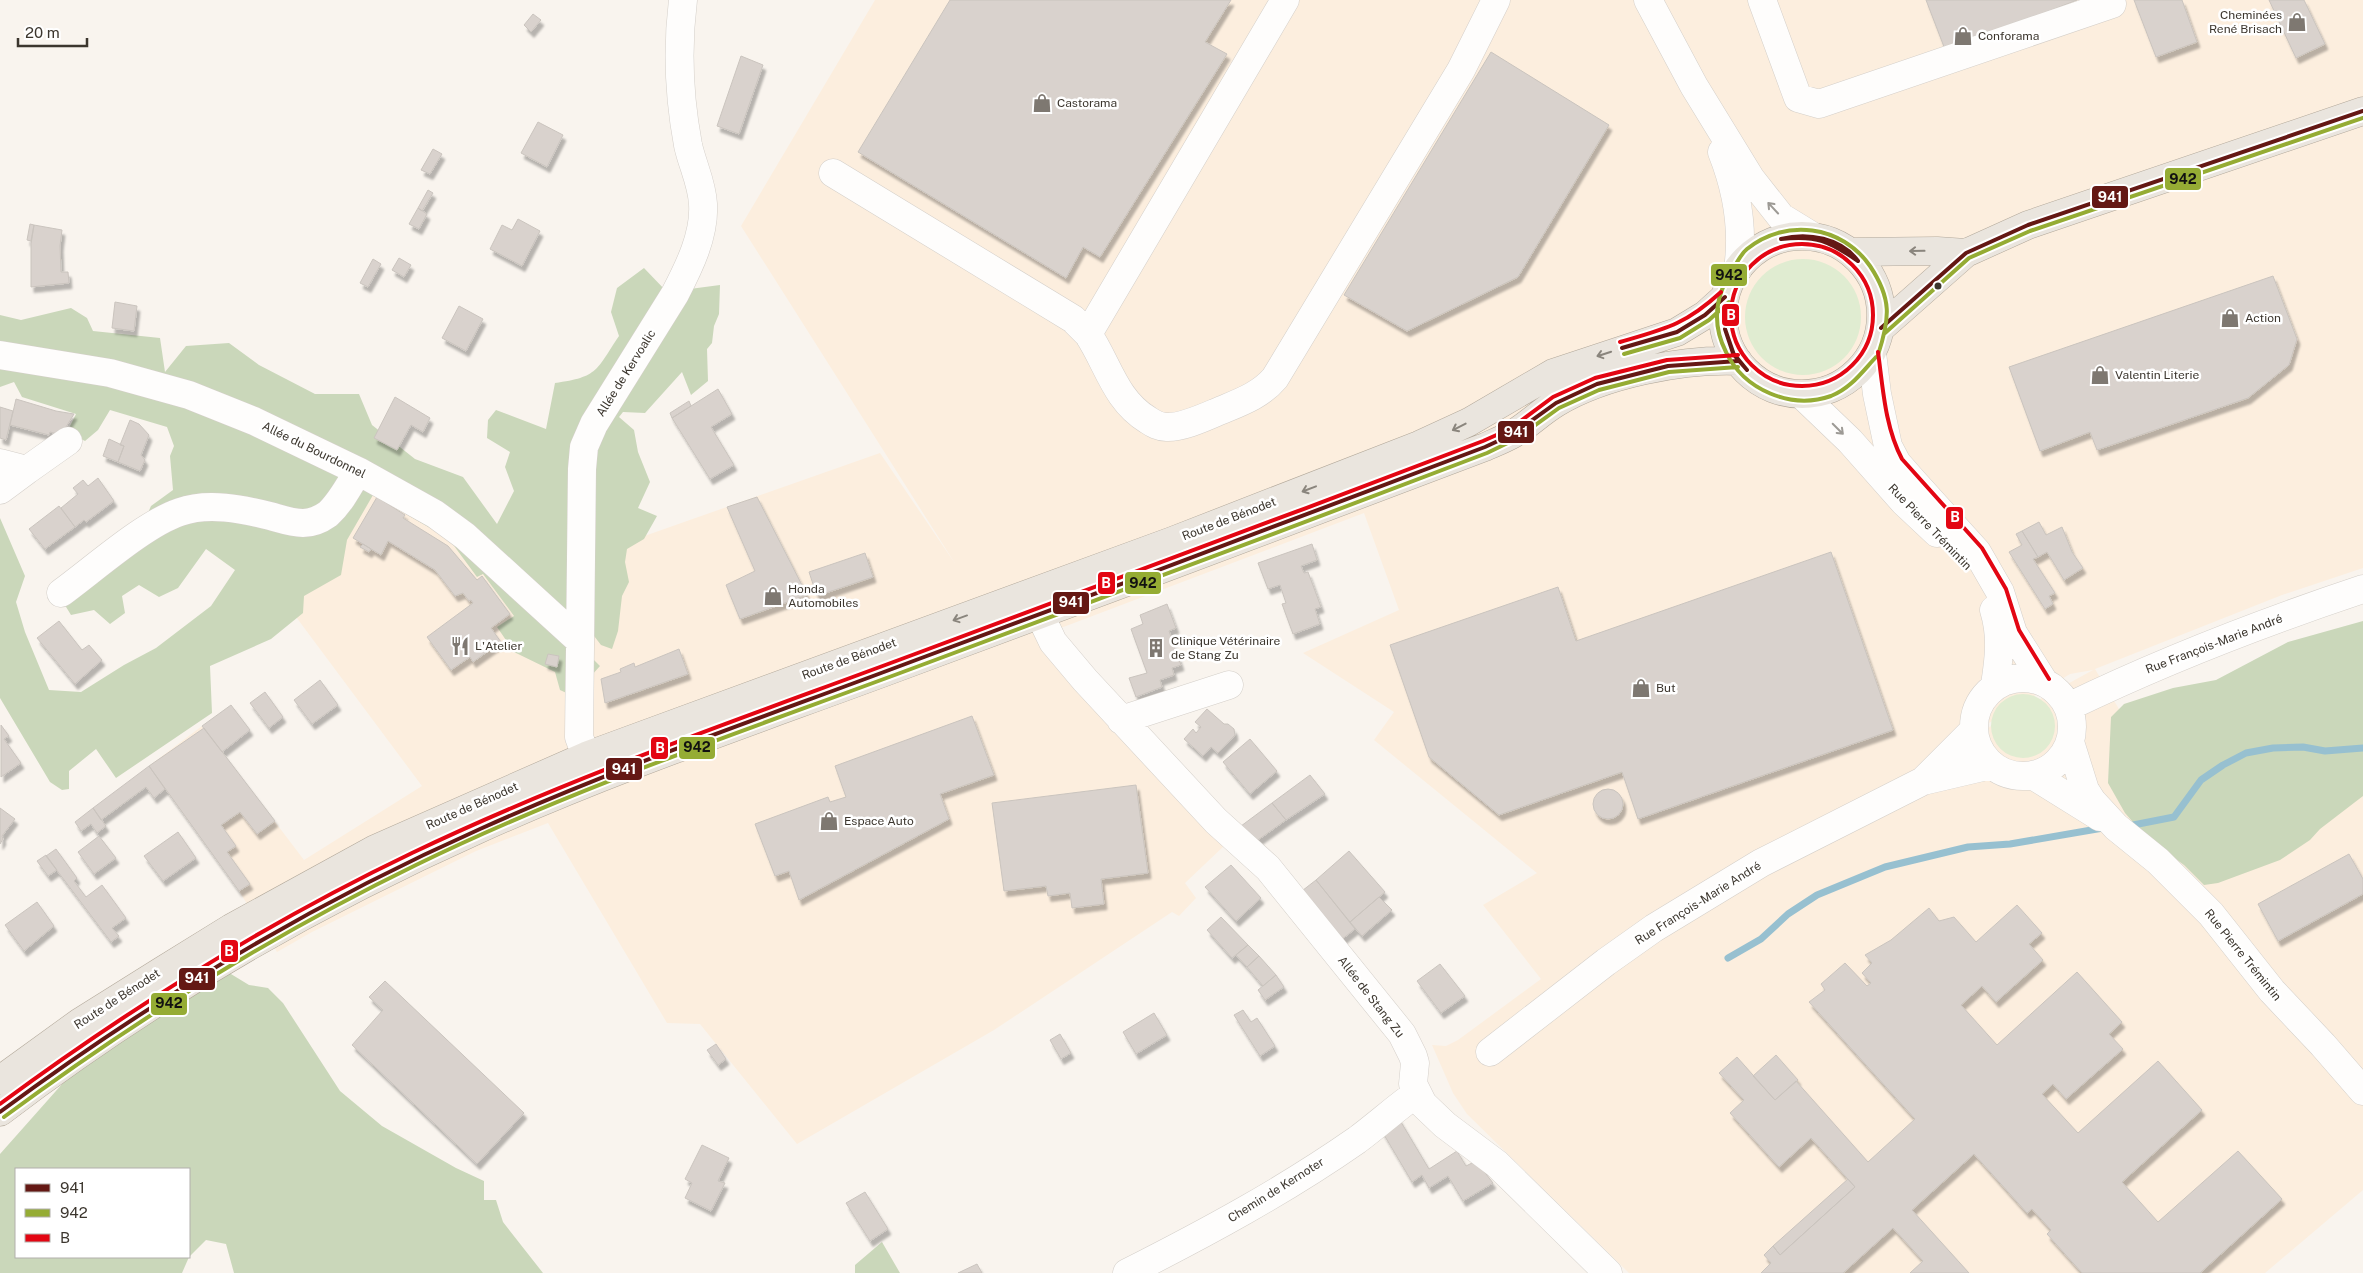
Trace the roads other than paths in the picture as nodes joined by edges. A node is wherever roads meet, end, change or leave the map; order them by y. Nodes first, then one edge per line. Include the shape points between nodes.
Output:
1 (683, 0) edge
2 (1284, 0) edge
3 (1648, 0) edge
4 (1762, 0) edge
5 (2112, 4) dead end
6 (1487, 5) edge
7 (1694, 86) junction
8 (2363, 111) edge
9 (833, 173) dead end
10 (1812, 236) junction
11 (1851, 252) junction
12 (1966, 253) junction
13 (1738, 269) junction
14 (1725, 297) junction
15 (1881, 328) junction
16 (1088, 334) junction
17 (1872, 353) junction
18 (0, 355) edge
19 (1738, 361) junction
20 (1802, 395) junction
21 (68, 441) dead end
22 (0, 462) edge
23 (27, 470) junction
24 (358, 471) junction
25 (0, 490) edge
26 (1172, 541) junction
27 (2363, 589) edge
28 (61, 593) dead end
29 (998, 604) junction
30 (1040, 616) junction
31 (580, 641) junction
32 (2044, 682) junction
33 (1229, 685) dead end
34 (1995, 685) junction
35 (2068, 707) junction
36 (1121, 720) junction
37 (1973, 731) junction
38 (2070, 742) junction
39 (586, 756) junction
40 (1991, 765) junction
41 (2034, 776) junction
42 (1923, 781) junction
43 (453, 814) junction
44 (506, 817) junction
45 (2116, 827) junction
46 (478, 829) junction
47 (2324, 1045) junction
48 (1490, 1052) dead end
49 (2363, 1062) edge
50 (0, 1080) edge
51 (2363, 1091) edge
52 (1417, 1093) junction
53 (0, 1112) edge
54 (1127, 1273) edge
55 (1608, 1273) edge

1 - 31 street, Allée de Kervoalic via 680,83 688,142 703,204 702,223 675,294 594,424 584,447
2 - 16 street
3 - 7 street
4 - 5 street via 1798,98 1819,104
6 - 16 street via 1461,70 1268,387 1207,416 1167,428 1158,426 1127,404
10 -> 7 street via 1772,208 1750,179
7 - 13 street via 1719,144 1734,190 1742,232
8 - 12 main road via 2028,225
9 - 16 street via 1073,319
10 - 11 main road
10 - 13 main road via 1791,236 1770,242 1752,253
12 -> 11 main road
11 - 15 main road via 1866,268 1876,286 1882,306
12 - 15 main road
13 - 14 main road
14 - 19 main road via 1723,319 1727,341
14 -> 26 main road, Route de Bénodet via 1705,315 1677,332 1570,365 1435,438
15 - 17 main road
17 - 20 main road via 1860,371 1843,384 1824,392
17 - 32 street, Rue Pierre Trémintin via 1888,446 1897,463 1944,513 1989,570 2013,633
18 - 24 street, Allée du Bourdonnel via 110,373 189,395 254,421
19 - 20 main road via 1766,386
19 - 30 main road, Route de Bénodet via 1694,361 1656,368 1583,390 1556,403 1511,435 1485,447
20 -> 34 street, Rue Pierre Trémintin via 1850,441 1985,587 1999,635 2000,657
21 - 23 street
22 - 23 street
23 - 25 street
24 - 28 street via 342,498 316,521 293,522 204,506 180,512 159,521
24 - 31 street, Allée du Bourdonnel via 435,514 465,536
26 - 29 main road, Route de Bénodet
26 - 30 street via 1144,563 1045,601
27 - 35 street, Rue François-Marie André via 2202,646
29 - 30 street via 1023,603
29 -> 39 main road, Route de Bénodet
30 - 36 street, Allée de Stang Zu via 1045,630 1061,652
30 - 44 main road, Route de Bénodet via 711,736
31 - 39 street, Allée de Kervoalic via 579,737
32 - 34 street via 2027,677 2010,678
32 - 35 street via 2056,689
33 - 36 street
34 - 37 street via 1975,710
35 - 38 street via 2072,728
36 - 52 street, Allée de Stang Zu via 1216,821 1268,868 1402,1034 1415,1064 1412,1080
37 - 40 street via 1978,749
37 - 42 street, Rue François-Marie André
38 - 41 street via 2050,769
38 - 45 street, Rue Pierre Trémintin via 2085,790
39 - 43 main road, Route de Bénodet
39 - 44 street via 577,776 517,801
40 - 41 street via 2015,776
40 - 42 street, Rue François-Marie André
41 - 45 street, Rue Pierre Trémintin
42 - 48 street, Rue François-Marie André via 1761,863 1691,905 1606,962
43 - 46 street
43 - 50 main road, Route de Bénodet via 375,849 231,928 80,1022
44 - 46 main road, Route de Bénodet
45 - 47 street, Rue Pierre Trémintin via 2158,861 2211,914 2272,991
46 - 53 main road, Route de Bénodet via 379,876 256,941 156,1001
47 - 49 street
47 - 51 street, Rue Pierre Trémintin
52 - 54 street, Chemin de Kernoter via 1357,1140 1300,1178 1219,1226
52 - 55 street via 1433,1114 1497,1164

